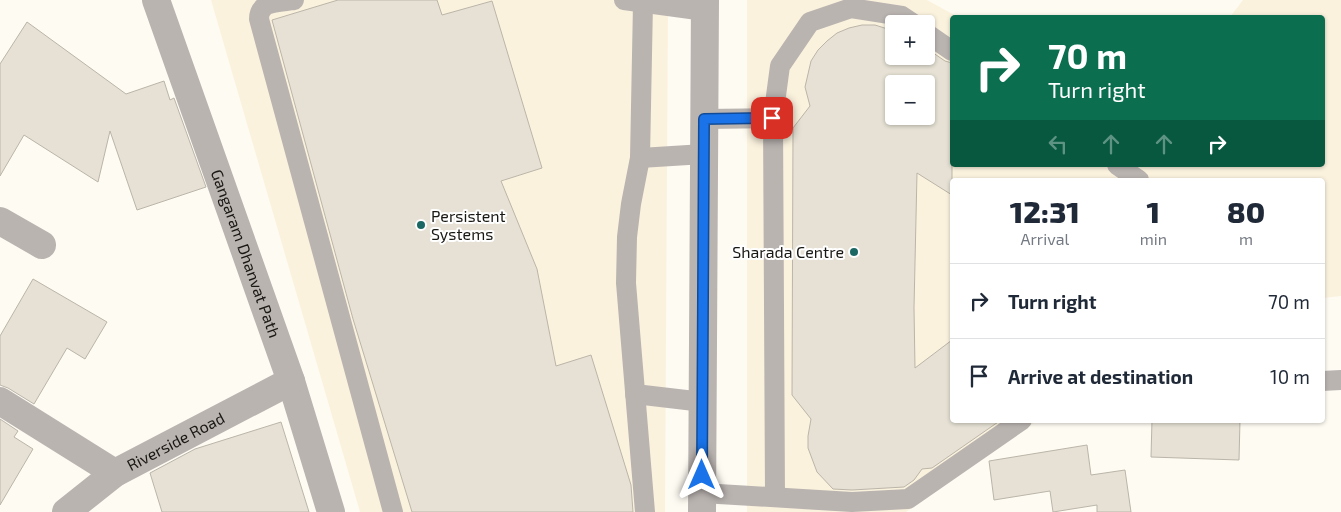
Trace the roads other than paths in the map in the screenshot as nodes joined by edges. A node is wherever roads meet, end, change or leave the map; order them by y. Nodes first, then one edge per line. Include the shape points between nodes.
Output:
1 (294, 0) edge
2 (155, 1) edge
3 (634, 1) edge
4 (704, 5) edge
5 (896, 15) edge
6 (935, 39) edge
7 (950, 50) edge
8 (772, 118) junction
9 (704, 119) junction
10 (704, 154) junction
11 (640, 158) junction
12 (1120, 167) edge
13 (1136, 178) edge
14 (0, 221) edge
15 (42, 245) dead end
16 (291, 380) junction
17 (1341, 380) edge
18 (1325, 381) edge
19 (635, 394) junction
20 (0, 401) edge
21 (703, 402) junction
22 (1018, 423) edge
23 (115, 472) junction
24 (775, 497) junction
25 (702, 503) edge
26 (66, 512) edge
27 (331, 512) edge
28 (394, 512) edge
29 (645, 512) edge

1 - 28 lane via 262,8 259,19
2 - 16 street, Gangaram Dhanvat Path
3 - 4 lane
3 - 11 lane
4 - 9 street
5 - 8 lane via 851,8 810,22 780,66
6 - 7 lane
8 - 9 lane
8 - 24 lane
9 - 10 street
10 - 11 lane
10 - 21 street
11 - 19 lane via 627,237 626,283
12 - 13 lane
14 - 15 street
16 - 23 street, Riverside Road
16 - 27 street, Gangaram Dhanvat Path
17 - 18 lane
19 - 21 lane
19 - 29 lane
20 - 23 street
21 - 25 street
22 - 24 lane via 908,499 852,502
23 - 26 street, Riverside Road
24 - 25 lane

